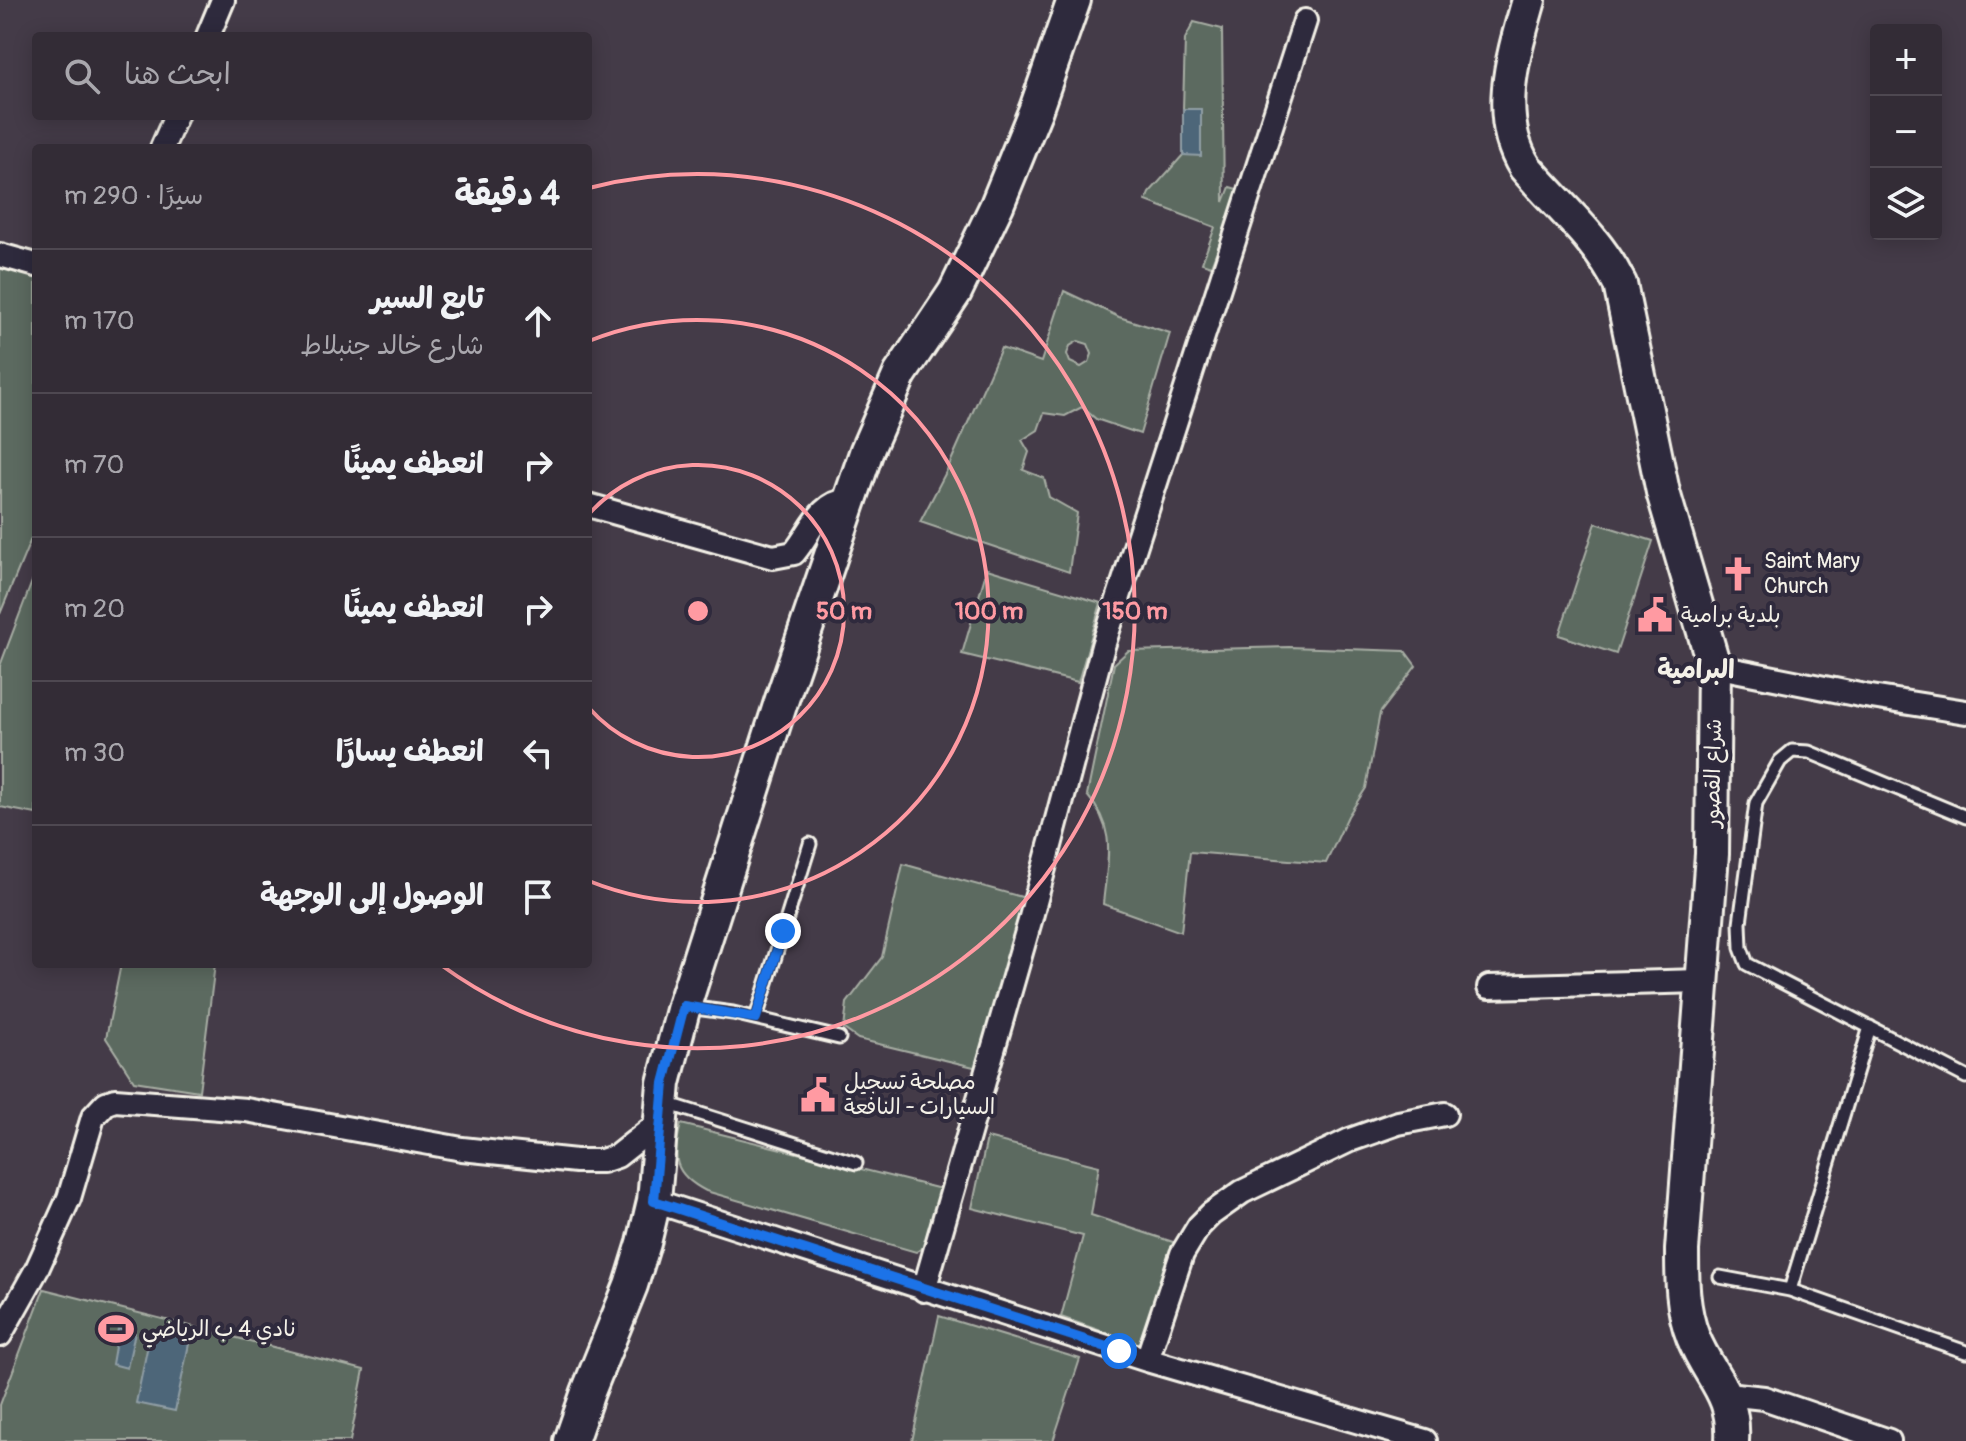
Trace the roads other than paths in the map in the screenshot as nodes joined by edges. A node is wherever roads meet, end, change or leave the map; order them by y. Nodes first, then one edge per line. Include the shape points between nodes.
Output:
1 (223, 0) edge
2 (1074, 0) edge
3 (1529, 0) edge
4 (1305, 21) dead end
5 (210, 32) edge
6 (174, 120) edge
7 (164, 144) edge
8 (0, 255) edge
9 (32, 264) edge
10 (849, 500) junction
11 (592, 506) edge
12 (1714, 666) junction
13 (1966, 712) edge
14 (1966, 817) edge
15 (810, 844) dead end
16 (1701, 981) junction
17 (1489, 987) dead end
18 (684, 1006) junction
19 (756, 1018) junction
20 (1870, 1027) junction
21 (839, 1038) dead end
22 (1966, 1077) edge
23 (661, 1112) junction
24 (1445, 1114) dead end
25 (856, 1163) dead end
26 (654, 1201) junction
27 (1720, 1277) dead end
28 (924, 1290) junction
29 (1790, 1290) junction
30 (0, 1335) edge
31 (1966, 1352) edge
32 (1147, 1360) junction
33 (1727, 1394) junction
34 (571, 1441) edge
35 (1425, 1441) edge
36 (1732, 1441) edge
37 (1889, 1441) edge

1 - 5 street
2 - 10 main road via 997,205 955,292 900,374
3 - 12 main road, شراع القصور via 1509,78 1512,137 1525,167 1596,244 1620,284 1663,492
4 - 28 street via 1103,646
6 - 7 street
8 - 9 street
10 - 11 street via 823,511 794,553 773,557
10 - 18 main road
12 - 13 street
12 - 16 main road, شراع القصور via 1712,854
14 - 20 lane via 1809,752 1792,751 1780,761 1756,803 1740,923 1747,964
15 - 19 lane
16 - 17 street
16 - 33 main road, شراع القصور via 1682,1284 1693,1336
18 - 19 lane
18 - 23 main road
19 - 21 lane
20 - 22 lane
20 - 29 lane
23 - 25 lane
23 - 26 main road
23 - 30 street via 617,1156 584,1162 449,1147 246,1110 106,1103 93,1117 69,1198 37,1269
24 - 32 street via 1350,1140 1242,1192 1211,1214 1182,1254
26 - 28 street
26 - 34 main road via 631,1285
27 - 29 lane
28 - 32 street
29 - 31 lane
32 - 35 street
33 - 36 main road, شراع القصور
33 - 37 street via 1764,1398

